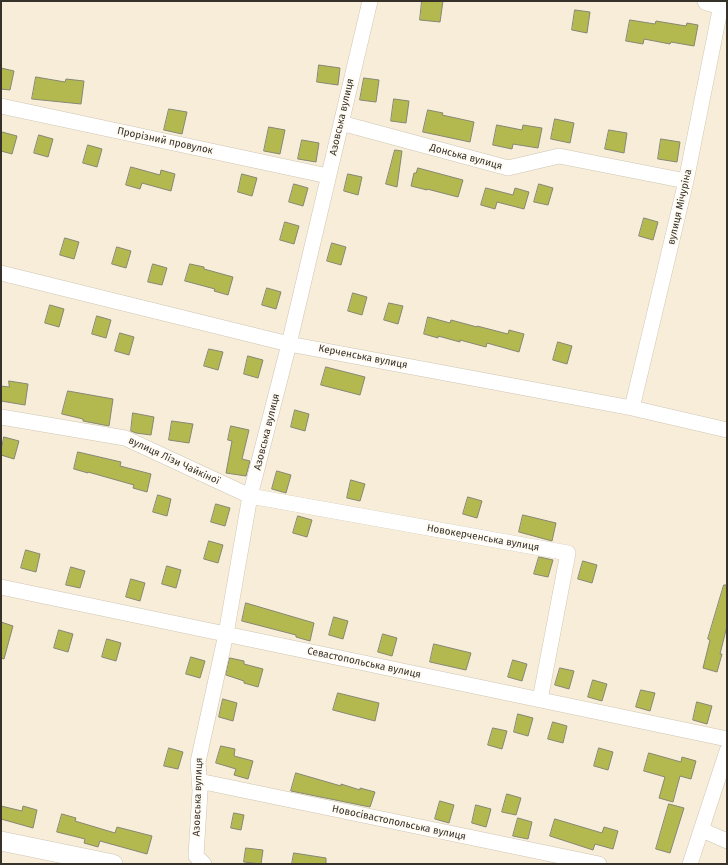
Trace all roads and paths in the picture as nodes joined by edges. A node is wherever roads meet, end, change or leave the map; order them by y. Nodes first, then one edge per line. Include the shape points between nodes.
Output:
1 (370, 1) edge
2 (718, 4) edge
3 (1, 106) edge
4 (341, 123) junction
5 (328, 176) junction
6 (686, 181) junction
7 (1, 273) edge
8 (289, 344) junction
9 (632, 408) junction
10 (1, 417) edge
11 (727, 430) edge
12 (250, 496) junction
13 (1, 587) edge
14 (226, 634) junction
15 (540, 700) junction
16 (727, 739) edge
17 (727, 750) edge
18 (199, 781) junction
19 (702, 830) junction
20 (1, 840) edge
21 (727, 841) edge
22 (113, 864) edge
23 (204, 864) edge
24 (599, 864) edge
25 (690, 864) edge

1 - 4 street, Азовська вулиця
2 - 6 street, вулиця Мічуріна
3 - 5 street, Прорізний провулок
4 - 5 street, Азовська вулиця
4 - 6 street, Донська вулиця via 508,168 559,156
5 - 8 street, Азовська вулиця
6 - 9 street, вулиця Мічуріна
7 - 8 street, Керченська вулиця
8 - 9 street, Керченська вулиця
8 - 12 street, Азовська вулиця
9 - 11 street, Керченська вулиця
10 - 12 street, вулиця Лізи Чайкіної via 125,438
12 - 14 street, Азовська вулиця
12 - 15 street, Новокерченська вулиця via 568,553
13 - 14 street, Севастопольська вулиця
14 - 15 street, Севастопольська вулиця
14 - 18 street, Азовська вулиця via 198,762
15 - 16 street, Севастопольська вулиця
17 - 19 street
18 - 23 street, Азовська вулиця via 196,856
18 - 24 street, Новосівастопольська вулиця
19 - 21 street
19 - 25 street
20 - 22 street

